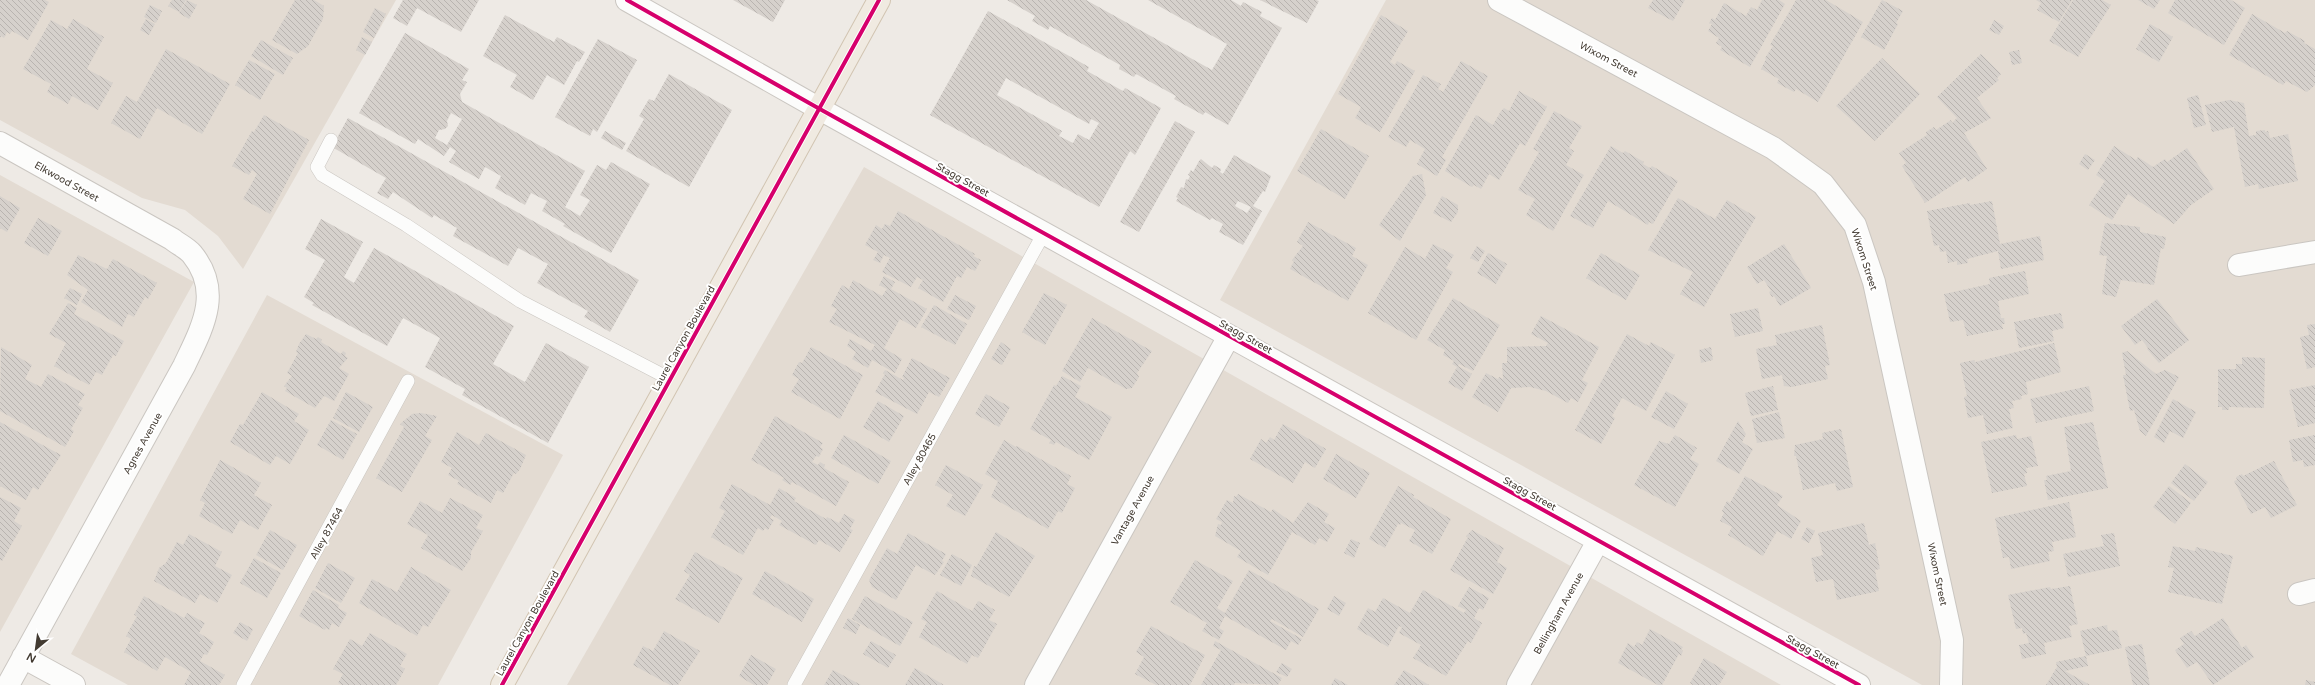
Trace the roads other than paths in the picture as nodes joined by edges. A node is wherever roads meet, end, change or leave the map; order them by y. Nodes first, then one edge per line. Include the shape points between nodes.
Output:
1 (627, 0) edge
2 (879, 0) edge
3 (1499, 0) edge
4 (818, 108) junction
5 (331, 140) dead end
6 (0, 144) edge
7 (134, 218) joint
8 (1044, 233) junction
9 (2315, 252) edge
10 (2240, 265) dead end
11 (1228, 336) junction
12 (670, 379) junction
13 (408, 381) dead end
14 (1598, 541) junction
15 (23, 657) junction
16 (8, 685) edge
17 (74, 685) edge
18 (243, 685) edge
19 (502, 685) edge
20 (794, 685) edge
21 (1036, 685) edge
22 (1518, 685) edge
23 (1859, 685) edge
24 (1951, 685) edge

1 - 4 street, Stagg Street
2 - 4 main road, Laurel Canyon Boulevard
3 - 24 street, Wixom Street via 1773,148 1823,184 1855,225 1874,282 1952,640
4 - 8 street, Stagg Street
4 - 12 main road, Laurel Canyon Boulevard
5 - 12 lane via 318,167 322,174 406,225 520,300
6 - 7 street, Elkwood Street
7 - 15 street, Agnes Avenue via 172,239 191,254 206,277 206,320 184,366
8 - 11 street, Stagg Street
8 - 20 lane, Alley 80465
9 - 10 street
11 - 14 street, Stagg Street
11 - 21 street, Vantage Avenue
12 - 19 main road, Laurel Canyon Boulevard
13 - 18 lane, Alley 87464
14 - 22 street, Bellingham Avenue
14 - 23 street, Stagg Street
15 - 16 street, Agnes Avenue
15 - 17 street

